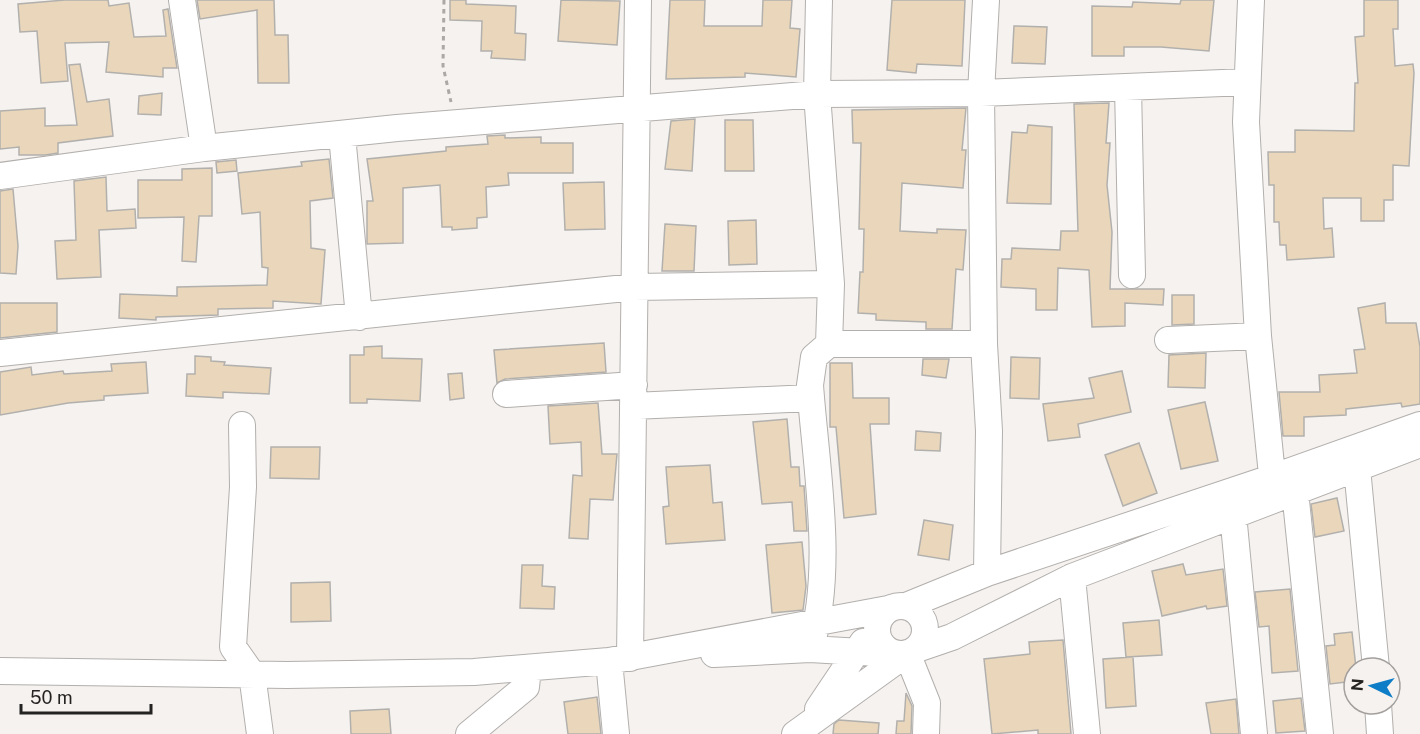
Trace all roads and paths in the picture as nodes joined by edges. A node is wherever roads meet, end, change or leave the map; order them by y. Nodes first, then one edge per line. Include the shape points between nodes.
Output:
1 (183, 0) edge
2 (444, 0) edge
3 (638, 0) edge
4 (819, 0) edge
5 (986, 0) edge
6 (1251, 0) edge
7 (1247, 82) junction
8 (1128, 87) junction
9 (981, 93) junction
10 (817, 94) junction
11 (637, 108) junction
12 (456, 123) junction
13 (342, 135) junction
14 (204, 148) junction
15 (0, 176) edge
16 (1132, 275) dead end
17 (831, 284) junction
18 (635, 287) junction
19 (359, 317) junction
20 (1258, 336) junction
21 (1168, 340) dead end
22 (829, 344) junction
23 (984, 344) junction
24 (0, 353) edge
25 (506, 394) dead end
26 (634, 395) junction
27 (811, 398) junction
28 (242, 425) dead end
29 (1420, 425) edge
30 (1420, 444) edge
31 (1357, 468) junction
32 (1280, 489) junction
33 (1233, 514) junction
34 (987, 573) junction
35 (1072, 577) junction
36 (890, 613) junction
37 (819, 620) junction
38 (810, 649) junction
39 (906, 653) junction
40 (854, 654) junction
41 (1375, 656) edge
42 (620, 659) junction
43 (528, 668) junction
44 (0, 671) edge
45 (252, 674) junction
46 (1379, 716) edge
47 (803, 728) edge
48 (260, 734) edge
49 (469, 734) edge
50 (616, 734) edge
51 (926, 734) edge
52 (1087, 734) edge
53 (1254, 734) edge
54 (1320, 734) edge
55 (1380, 734) edge

1 - 14 street
2 - 12 path via 443,66
3 - 11 street
4 - 10 street
5 - 9 street
6 - 7 street
7 - 8 street
7 - 20 street
8 - 9 street
8 - 16 street
9 - 10 street
9 - 23 street
10 - 11 street
10 - 17 street
11 - 12 street
11 - 18 street
12 - 13 street
13 - 14 street
13 - 19 street
14 - 15 street
17 - 18 street
17 - 22 street
18 - 19 street
18 - 26 street
19 - 24 street
20 - 21 street
20 - 32 street
22 - 23 street
22 - 27 street via 814,357
23 - 34 street
25 - 26 street
26 - 27 street
26 - 42 street
27 - 37 street via 823,557
28 - 45 street via 243,487 233,647
29 - 32 street
30 - 31 street
31 - 32 street
31 - 41 street
32 - 33 street
32 - 34 street
32 - 54 street
33 - 35 street
33 - 53 street
34 - 36 street
35 - 39 street via 952,637
35 - 52 street
36 - 37 street
36 - 39 street via 881,643
36 - 39 street via 921,616 925,625 925,635
36 - 40 street
37 - 38 street
37 - 42 street
38 - 40 street
38 - 42 street
39 - 40 street
39 - 47 street
39 - 51 street via 927,703
40 - 47 street
42 - 43 street
42 - 50 street
43 - 45 street
43 - 49 street via 526,687
44 - 45 street
45 - 48 street
46 - 55 street

